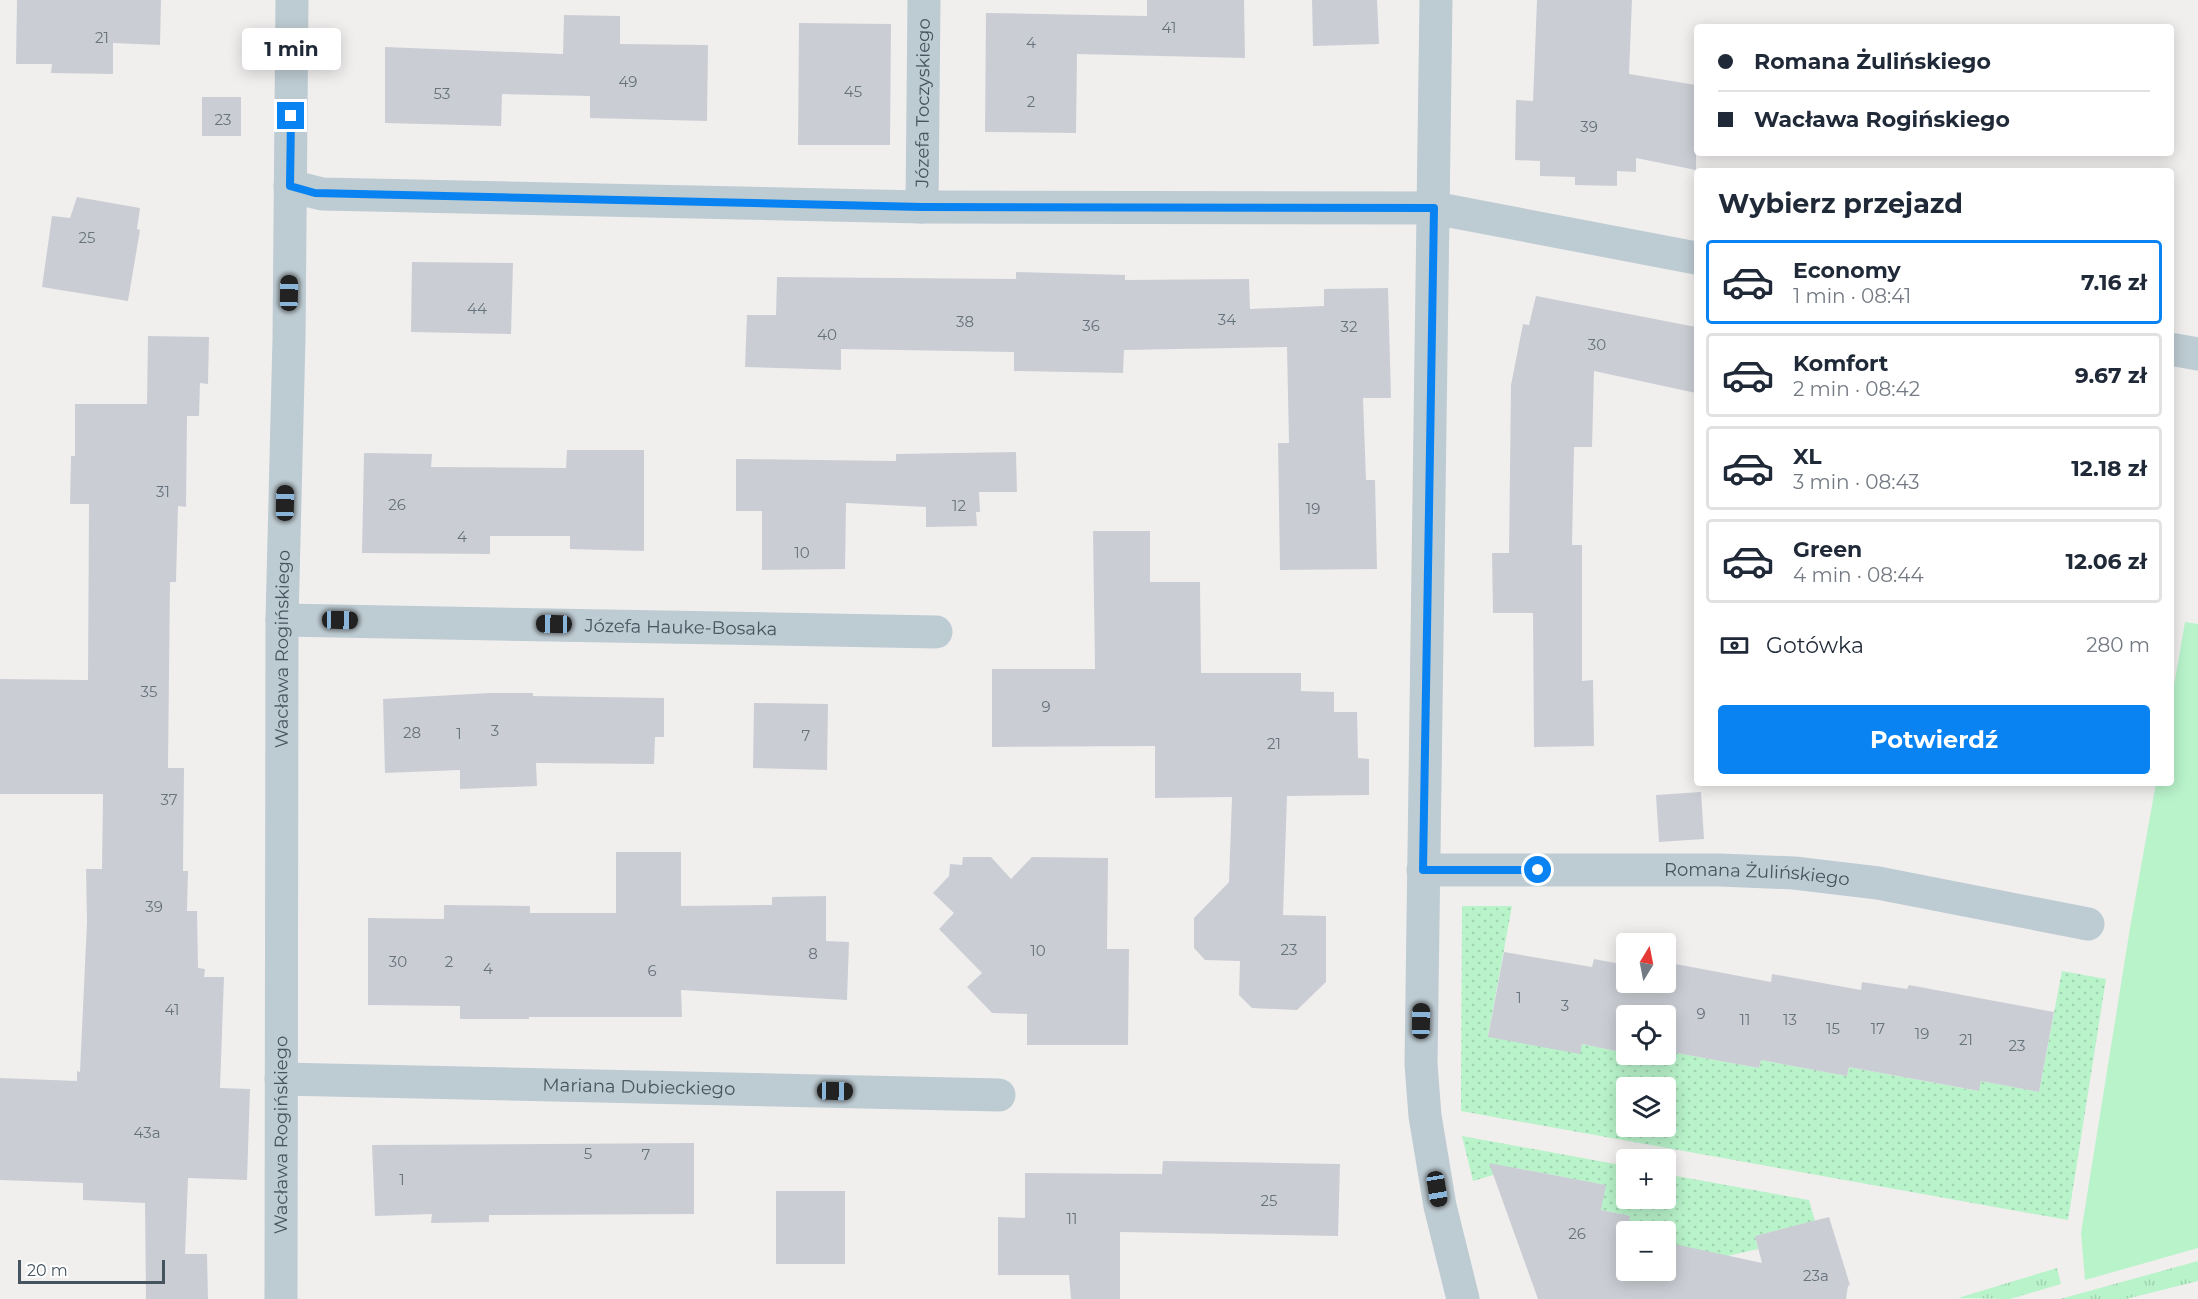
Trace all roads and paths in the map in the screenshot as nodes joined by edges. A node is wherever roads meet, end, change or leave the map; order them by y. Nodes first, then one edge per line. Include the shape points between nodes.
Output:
1 (292, 0) edge
2 (924, 0) edge
3 (1436, 0) edge
4 (290, 186) junction
5 (922, 207) junction
6 (1434, 208) junction
7 (1694, 258) edge
8 (2174, 350) edge
9 (2198, 354) edge
10 (282, 620) junction
11 (936, 632) dead end
12 (1423, 870) junction
13 (2088, 924) dead end
14 (281, 1079) junction
15 (999, 1095) dead end
16 (281, 1299) edge
17 (1463, 1299) edge

1 - 4 street, Wacława Rogińskiego
2 - 5 street, Józefa Toczyskiego
3 - 6 street
4 - 5 street via 322,194
4 - 10 street, Wacława Rogińskiego
5 - 6 street
6 - 7 street
6 - 12 street
8 - 9 street
10 - 11 street, Józefa Hauke-Bosaka
10 - 14 street, Wacława Rogińskiego
12 - 13 street, Romana Żulińskiego via 1794,873 1878,883
12 - 17 street via 1421,1064 1425,1116 1440,1206
14 - 15 street, Mariana Dubieckiego
14 - 16 street, Wacława Rogińskiego

